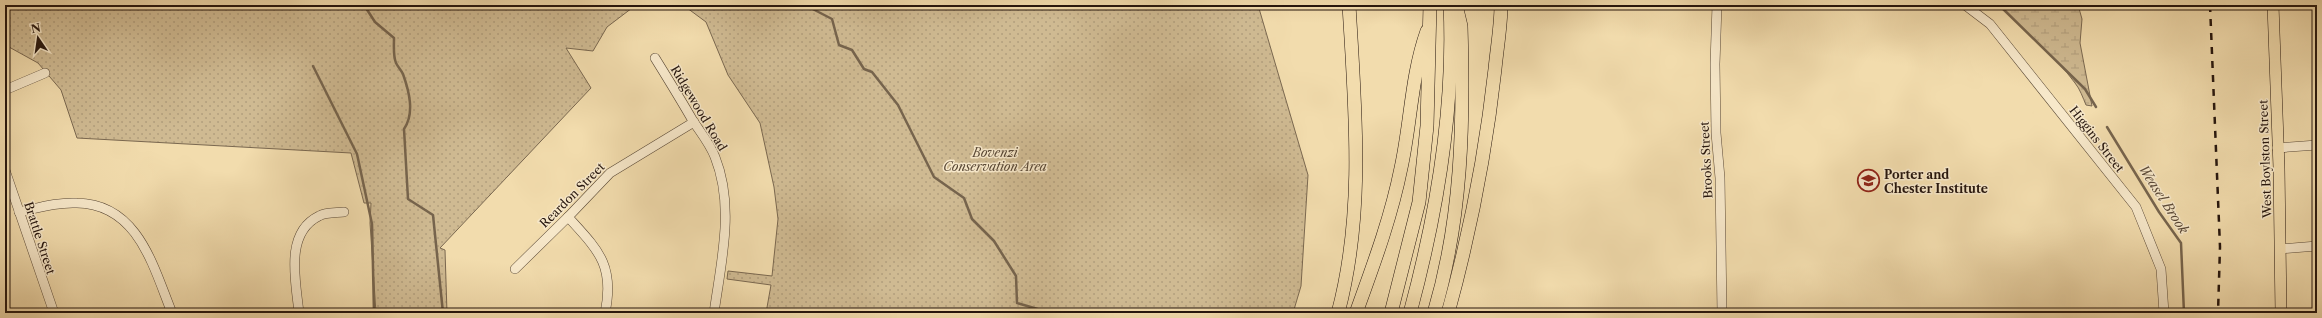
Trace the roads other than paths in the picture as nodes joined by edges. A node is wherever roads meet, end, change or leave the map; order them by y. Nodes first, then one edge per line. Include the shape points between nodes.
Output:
1 (1349, 5) edge
2 (1430, 5) edge
3 (1450, 5) edge
4 (1456, 5) edge
5 (1501, 5) edge
6 (1717, 5) edge
7 (1965, 5) edge
8 (2274, 5) edge
9 (1431, 20) junction
10 (656, 58) dead end
11 (44, 73) dead end
12 (5, 90) edge
13 (694, 122) junction
14 (2317, 145) edge
15 (2278, 148) junction
16 (5, 170) edge
17 (19, 212) junction
18 (344, 212) dead end
19 (568, 217) junction
20 (2317, 246) edge
21 (2280, 249) junction
22 (515, 269) dead end
23 (54, 313) edge
24 (172, 313) edge
25 (299, 313) edge
26 (605, 313) edge
27 (714, 313) edge
28 (1338, 313) edge
29 (1356, 313) edge
30 (1391, 313) edge
31 (1410, 313) edge
32 (1434, 313) edge
33 (1448, 313) edge
34 (1722, 313) edge
35 (2164, 313) edge
36 (2281, 313) edge

1 - 28 highway via 1356,202 1348,269
2 - 9 highway
3 - 31 highway via 1449,97 1441,172
4 - 32 highway via 1462,41 1461,162 1449,252
5 - 33 highway via 1493,89 1481,171
6 - 34 street, Brooks Street via 1716,133 1720,178
7 - 35 street, Higgins Street via 1990,24 2136,207 2161,269
8 - 15 main road, West Boylston Street
9 - 29 highway via 1418,57 1401,168 1382,241
9 - 30 highway via 1427,126 1419,202
10 - 13 street, Ridgewood Road
11 - 12 street
13 - 19 street, Reardon Street via 610,173
13 - 27 street, Ridgewood Road via 716,158 726,208 726,228
14 - 15 street
15 - 21 main road, West Boylston Street
16 - 17 street, Brattle Street
17 - 23 street, Brattle Street
17 - 24 street via 58,204 78,203 105,208 118,214 146,251
18 - 25 street via 320,215 300,234 295,262
19 - 22 street, Reardon Street
19 - 26 street via 599,251 606,268 608,288
20 - 21 street
21 - 36 main road, West Boylston Street

